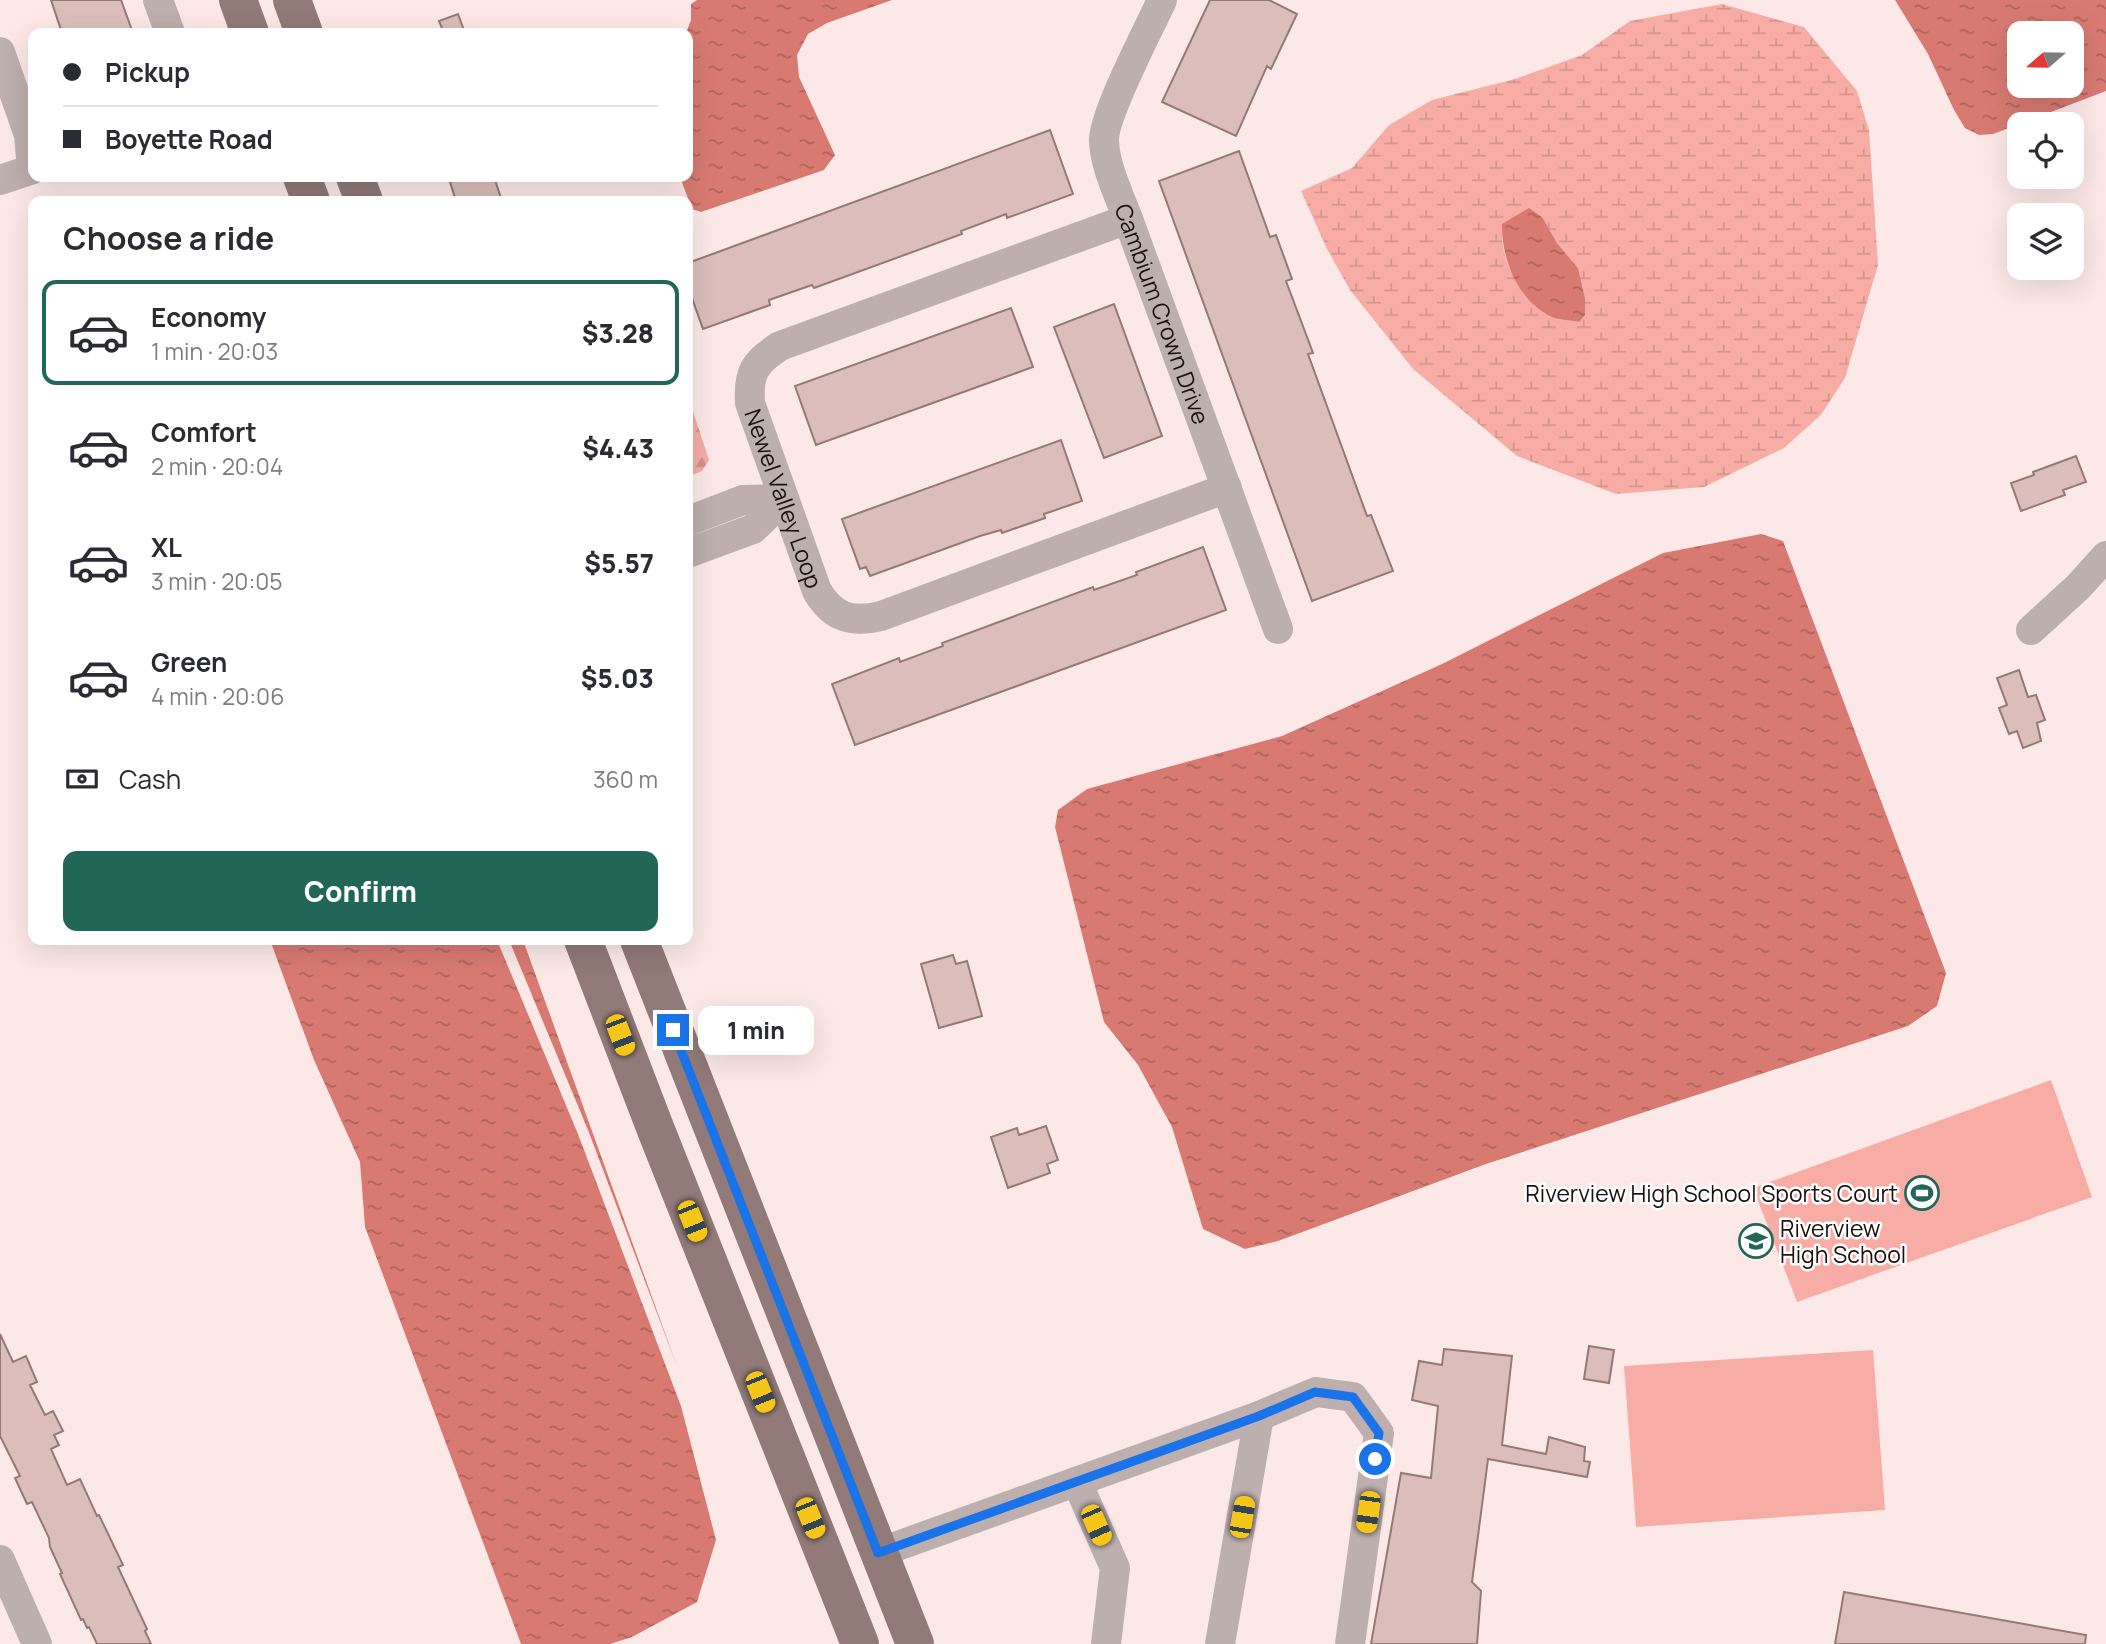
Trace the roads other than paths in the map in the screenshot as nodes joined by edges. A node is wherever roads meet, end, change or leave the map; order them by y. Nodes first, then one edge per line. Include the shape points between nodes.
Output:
1 (158, 0) edge
2 (238, 0) edge
3 (292, 0) edge
4 (1163, 0) edge
5 (168, 28) edge
6 (248, 28) edge
7 (301, 28) edge
8 (0, 52) edge
9 (28, 132) edge
10 (28, 171) edge
11 (0, 180) edge
12 (1128, 219) junction
13 (1227, 488) junction
14 (784, 499) junction
15 (693, 519) edge
16 (693, 551) edge
17 (2106, 556) edge
18 (1278, 628) dead end
19 (2031, 630) dead end
20 (585, 945) edge
21 (641, 945) edge
22 (656, 1130) junction
23 (1259, 1416) junction
24 (1077, 1482) junction
25 (878, 1553) junction
26 (0, 1560) edge
27 (37, 1644) edge
28 (860, 1644) edge
29 (915, 1644) edge
30 (1106, 1644) edge
31 (1220, 1644) edge
32 (1350, 1644) edge

1 - 5 street
2 - 6 main road
3 - 7 main road
4 - 12 street, Cambium Crown Drive via 1104,132 1107,159
8 - 9 street
10 - 11 street
12 - 13 street, Cambium Crown Drive
12 - 14 street, Newel Valley Loop via 780,346 764,356 753,369 750,403
13 - 14 street, Newel Valley Loop via 865,620 851,619 824,603
13 - 18 street, Cambium Crown Drive
14 - 15 street via 743,500
14 - 16 street via 753,529
17 - 19 street
20 - 22 main road
21 - 25 main road
22 - 25 main road via 678,1147 712,1198 846,1538 859,1552
22 - 28 main road
23 - 24 street
23 - 31 street
23 - 32 street via 1315,1392 1353,1397 1379,1433
24 - 25 street
24 - 30 street via 1115,1568
25 - 29 main road
26 - 27 street

